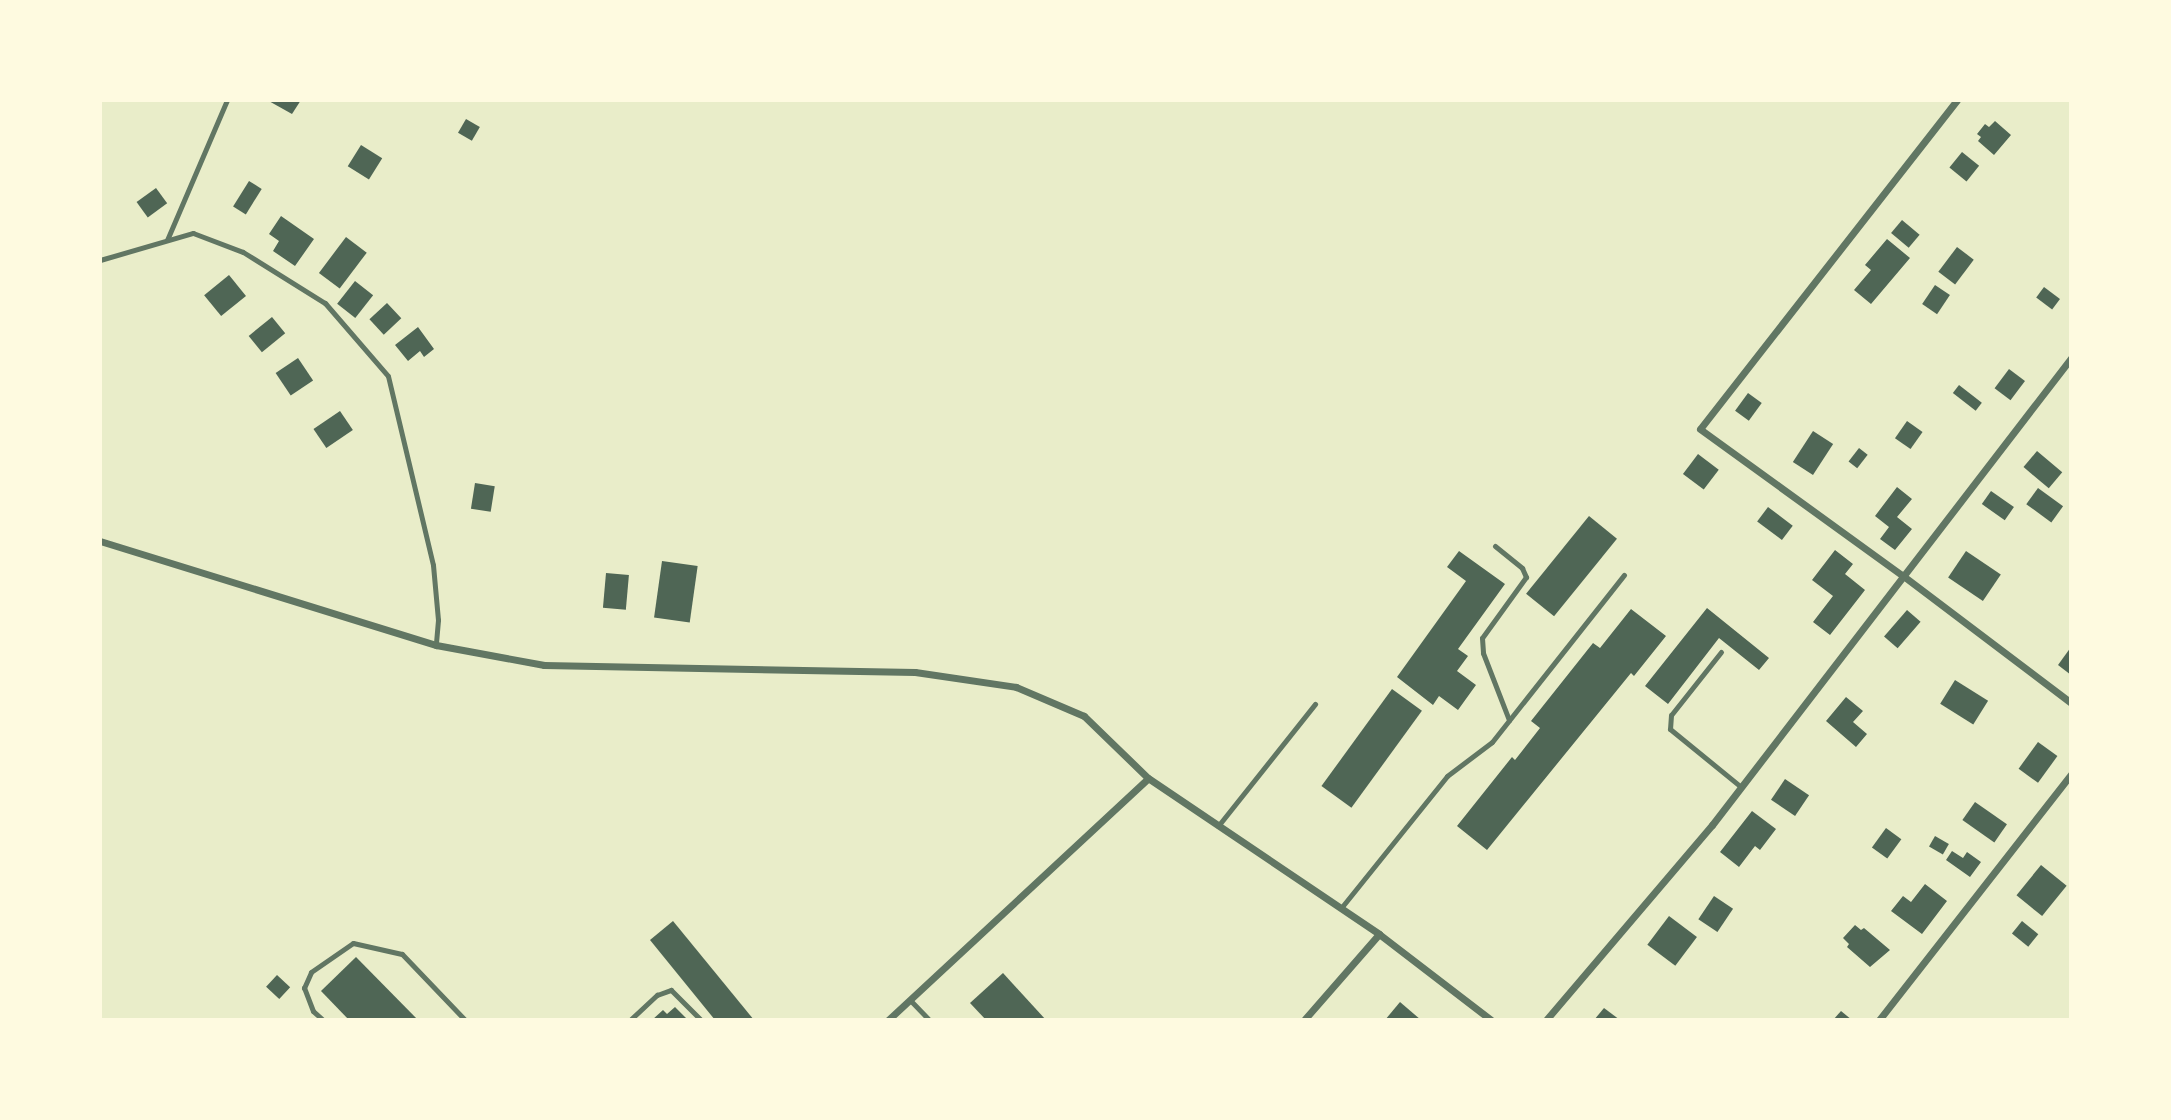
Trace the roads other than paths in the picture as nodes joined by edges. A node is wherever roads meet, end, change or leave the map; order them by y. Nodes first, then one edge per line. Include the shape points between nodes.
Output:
1 (227, 100) edge
2 (1957, 100) edge
3 (167, 240) junction
4 (100, 260) edge
5 (2071, 358) edge
6 (100, 541) edge
7 (1495, 546) dead end
8 (1624, 575) dead end
9 (1902, 575) junction
10 (436, 645) junction
11 (1721, 652) dead end
12 (2071, 703) edge
13 (1315, 704) dead end
14 (1509, 720) junction
15 (2071, 774) edge
16 (1148, 778) junction
17 (1741, 787) junction
18 (1218, 825) junction
19 (1341, 908) junction
20 (1379, 934) junction
21 (910, 1000) junction
22 (323, 1020) edge
23 (465, 1020) edge
24 (630, 1020) edge
25 (701, 1020) edge
26 (888, 1020) edge
27 (929, 1020) edge
28 (1304, 1020) edge
29 (1491, 1020) edge
30 (1546, 1020) edge
31 (1878, 1020) edge

1 - 3 lane
2 - 9 street via 1700,429
3 - 4 lane
3 - 10 lane via 193,233 243,252 325,303 388,376 433,565
5 - 9 street
6 - 10 street
7 - 14 lane via 1522,568 1526,577 1482,638 1483,653
8 - 14 lane
9 - 12 street
9 - 17 street
10 - 16 street via 544,665 915,672 1016,687 1084,716
11 - 17 lane via 1671,715 1670,729
13 - 18 lane
14 - 19 lane via 1492,742 1447,776
15 - 31 street
16 - 18 street
16 - 21 street
17 - 30 street
18 - 19 street
19 - 20 street
20 - 28 street
20 - 29 street
21 - 26 street
21 - 27 lane
22 - 23 lane via 313,1011 304,988 311,972 353,943 402,954
24 - 25 lane via 657,995 671,990

